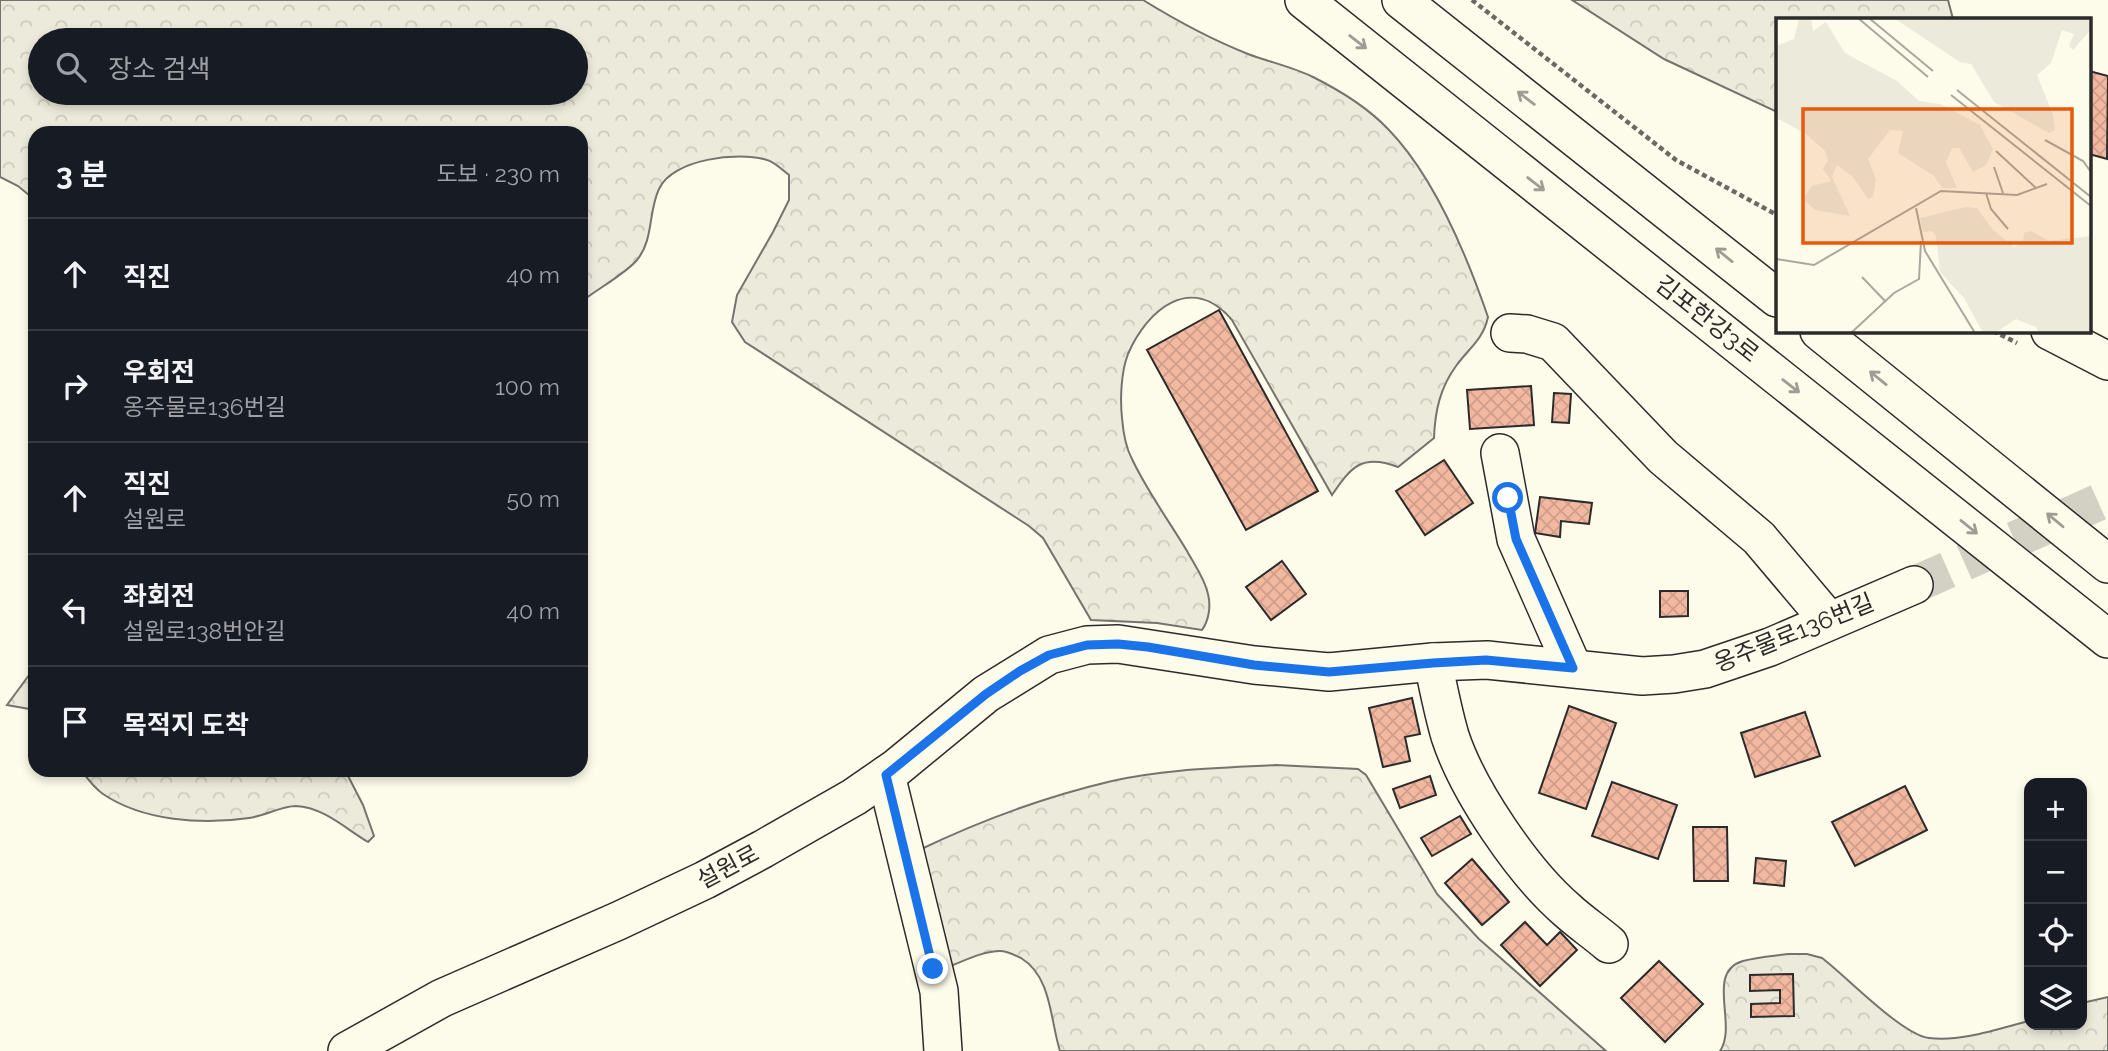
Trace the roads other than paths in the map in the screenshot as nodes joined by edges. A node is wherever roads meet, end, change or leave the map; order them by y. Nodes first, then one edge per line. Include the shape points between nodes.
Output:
1 (1304, 0) edge
2 (1401, 0) edge
3 (1776, 297) edge
4 (1820, 332) edge
5 (2052, 332) edge
6 (1510, 333) dead end
7 (2108, 361) edge
8 (1500, 453) dead end
9 (2108, 564) edge
10 (1914, 585) tunnel mouth
11 (1829, 621) junction
12 (2108, 639) edge
13 (1087, 645) joint
14 (1433, 663) junction
15 (1573, 668) junction
16 (886, 775) junction
17 (1609, 944) dead end
18 (933, 969) junction
19 (346, 1051) edge
20 (923, 1051) edge
21 (943, 1051) edge

1 -> 12 street, 김포한강3로
3 -> 2 street
9 -> 4 street
5 - 7 street
6 - 11 street via 1553,342 1663,457 1759,538
8 - 15 street via 1516,539
10 - 11 street, 옹주물로136번길
11 - 15 street, 옹주물로136번길 via 1705,669 1642,676
13 - 14 street, 옹주물로136번길 via 1148,647 1329,672
13 - 16 street, 설원로 via 1049,655 1020,671
14 - 15 street, 옹주물로136번길 via 1486,660
14 - 17 street via 1451,738 1478,797 1545,888
16 - 18 street
16 - 19 street, 설원로 via 705,880 442,998
18 - 20 street
18 - 21 street

